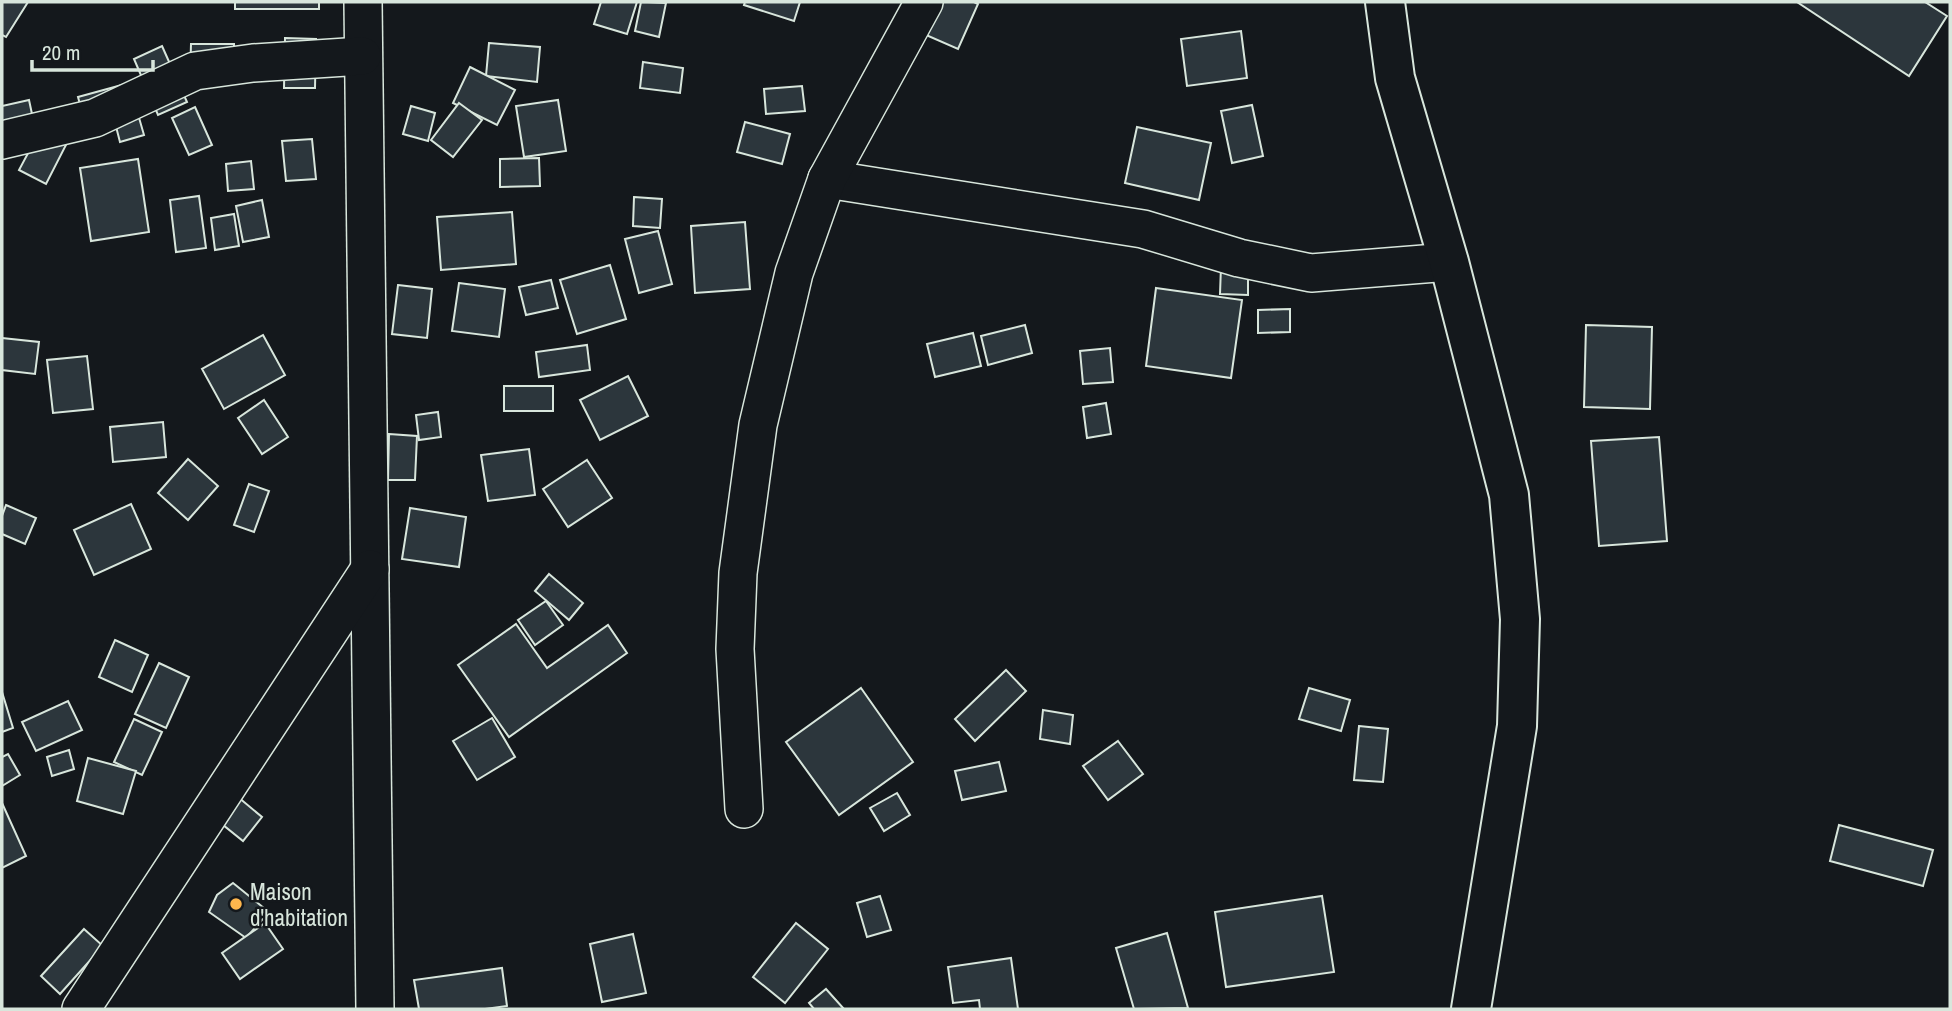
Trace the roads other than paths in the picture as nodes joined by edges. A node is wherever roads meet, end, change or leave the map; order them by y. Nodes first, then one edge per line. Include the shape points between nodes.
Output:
1 (363, 2) edge
2 (924, 2) edge
3 (1385, 2) edge
4 (362, 56) junction
5 (2, 140) edge
6 (827, 179) junction
7 (1449, 262) junction
8 (370, 569) junction
9 (744, 809) dead end
10 (81, 1009) edge
11 (375, 1009) edge
12 (1471, 1009) edge

1 - 4 street
2 - 6 street
3 - 7 main road via 1395,78
4 - 5 street via 195,71 95,118
4 - 8 street
6 - 7 street via 1143,229 1239,258 1311,273
6 - 9 street via 794,273 758,425 740,559 735,649
7 - 12 main road via 1509,495 1520,619 1517,726
8 - 10 street
8 - 11 street

